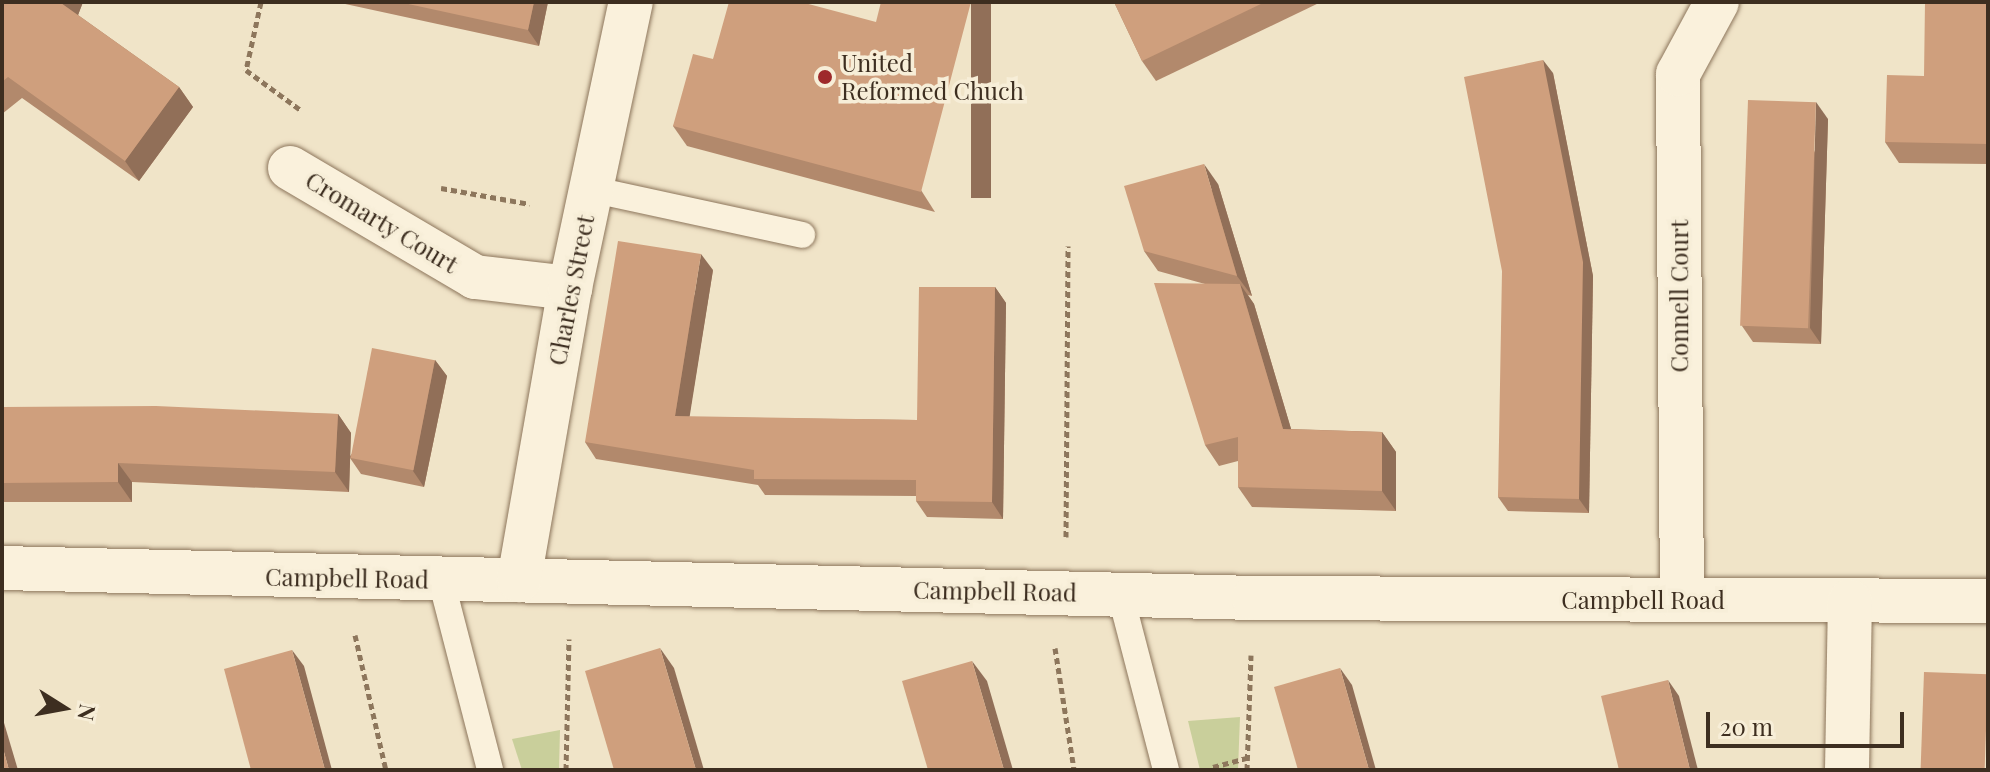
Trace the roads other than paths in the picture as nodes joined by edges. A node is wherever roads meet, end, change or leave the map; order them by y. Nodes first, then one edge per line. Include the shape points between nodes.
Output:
1 (631, 2) edge
2 (1717, 2) edge
3 (290, 168) dead end
4 (588, 202) junction
5 (802, 235) dead end
6 (570, 288) junction
7 (2, 568) edge
8 (441, 580) junction
9 (519, 580) junction
10 (1120, 593) junction
11 (1682, 600) junction
12 (1850, 601) junction
13 (1988, 601) edge
14 (490, 770) edge
15 (1166, 770) edge
16 (1847, 770) edge

1 - 4 street, Charles Street
2 - 11 street, Connell Court via 1678,74
3 - 6 street, Cromarty Court via 475,277
4 - 5 lane
4 - 6 street, Charles Street
6 - 9 street, Charles Street
7 - 8 street, Campbell Road
8 - 9 street, Campbell Road
8 - 14 lane
9 - 10 street, Campbell Road
10 - 11 street, Campbell Road
10 - 15 lane
11 - 12 street, Campbell Road
12 - 13 street, Campbell Road
12 - 16 street

